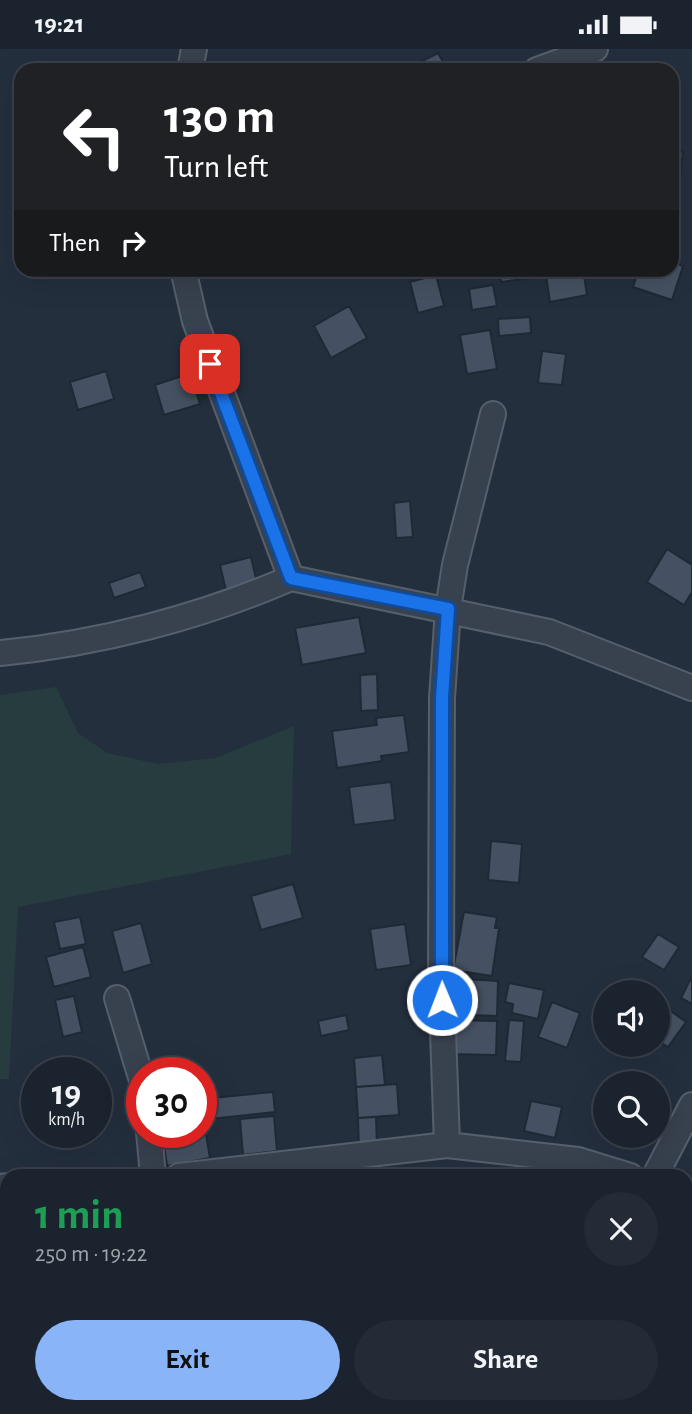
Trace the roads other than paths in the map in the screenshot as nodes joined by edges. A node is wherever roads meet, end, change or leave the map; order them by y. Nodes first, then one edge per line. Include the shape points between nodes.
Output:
1 (595, 49) edge
2 (556, 63) edge
3 (185, 277) edge
4 (493, 414) dead end
5 (291, 578) junction
6 (448, 609) junction
7 (0, 653) edge
8 (692, 688) edge
9 (117, 998) dead end
10 (135, 1057) edge
11 (692, 1105) edge
12 (447, 1145) junction
13 (150, 1148) edge
14 (152, 1169) edge
15 (240, 1169) edge
16 (607, 1169) edge
17 (659, 1169) edge

1 - 2 street
3 - 5 street via 195,321
4 - 6 street
5 - 6 street
5 - 7 street via 246,598 174,618 47,649
6 - 8 street via 549,632
6 - 12 street via 440,855
9 - 10 street
11 - 17 street
12 - 15 street
12 - 16 street via 578,1160
13 - 14 street

